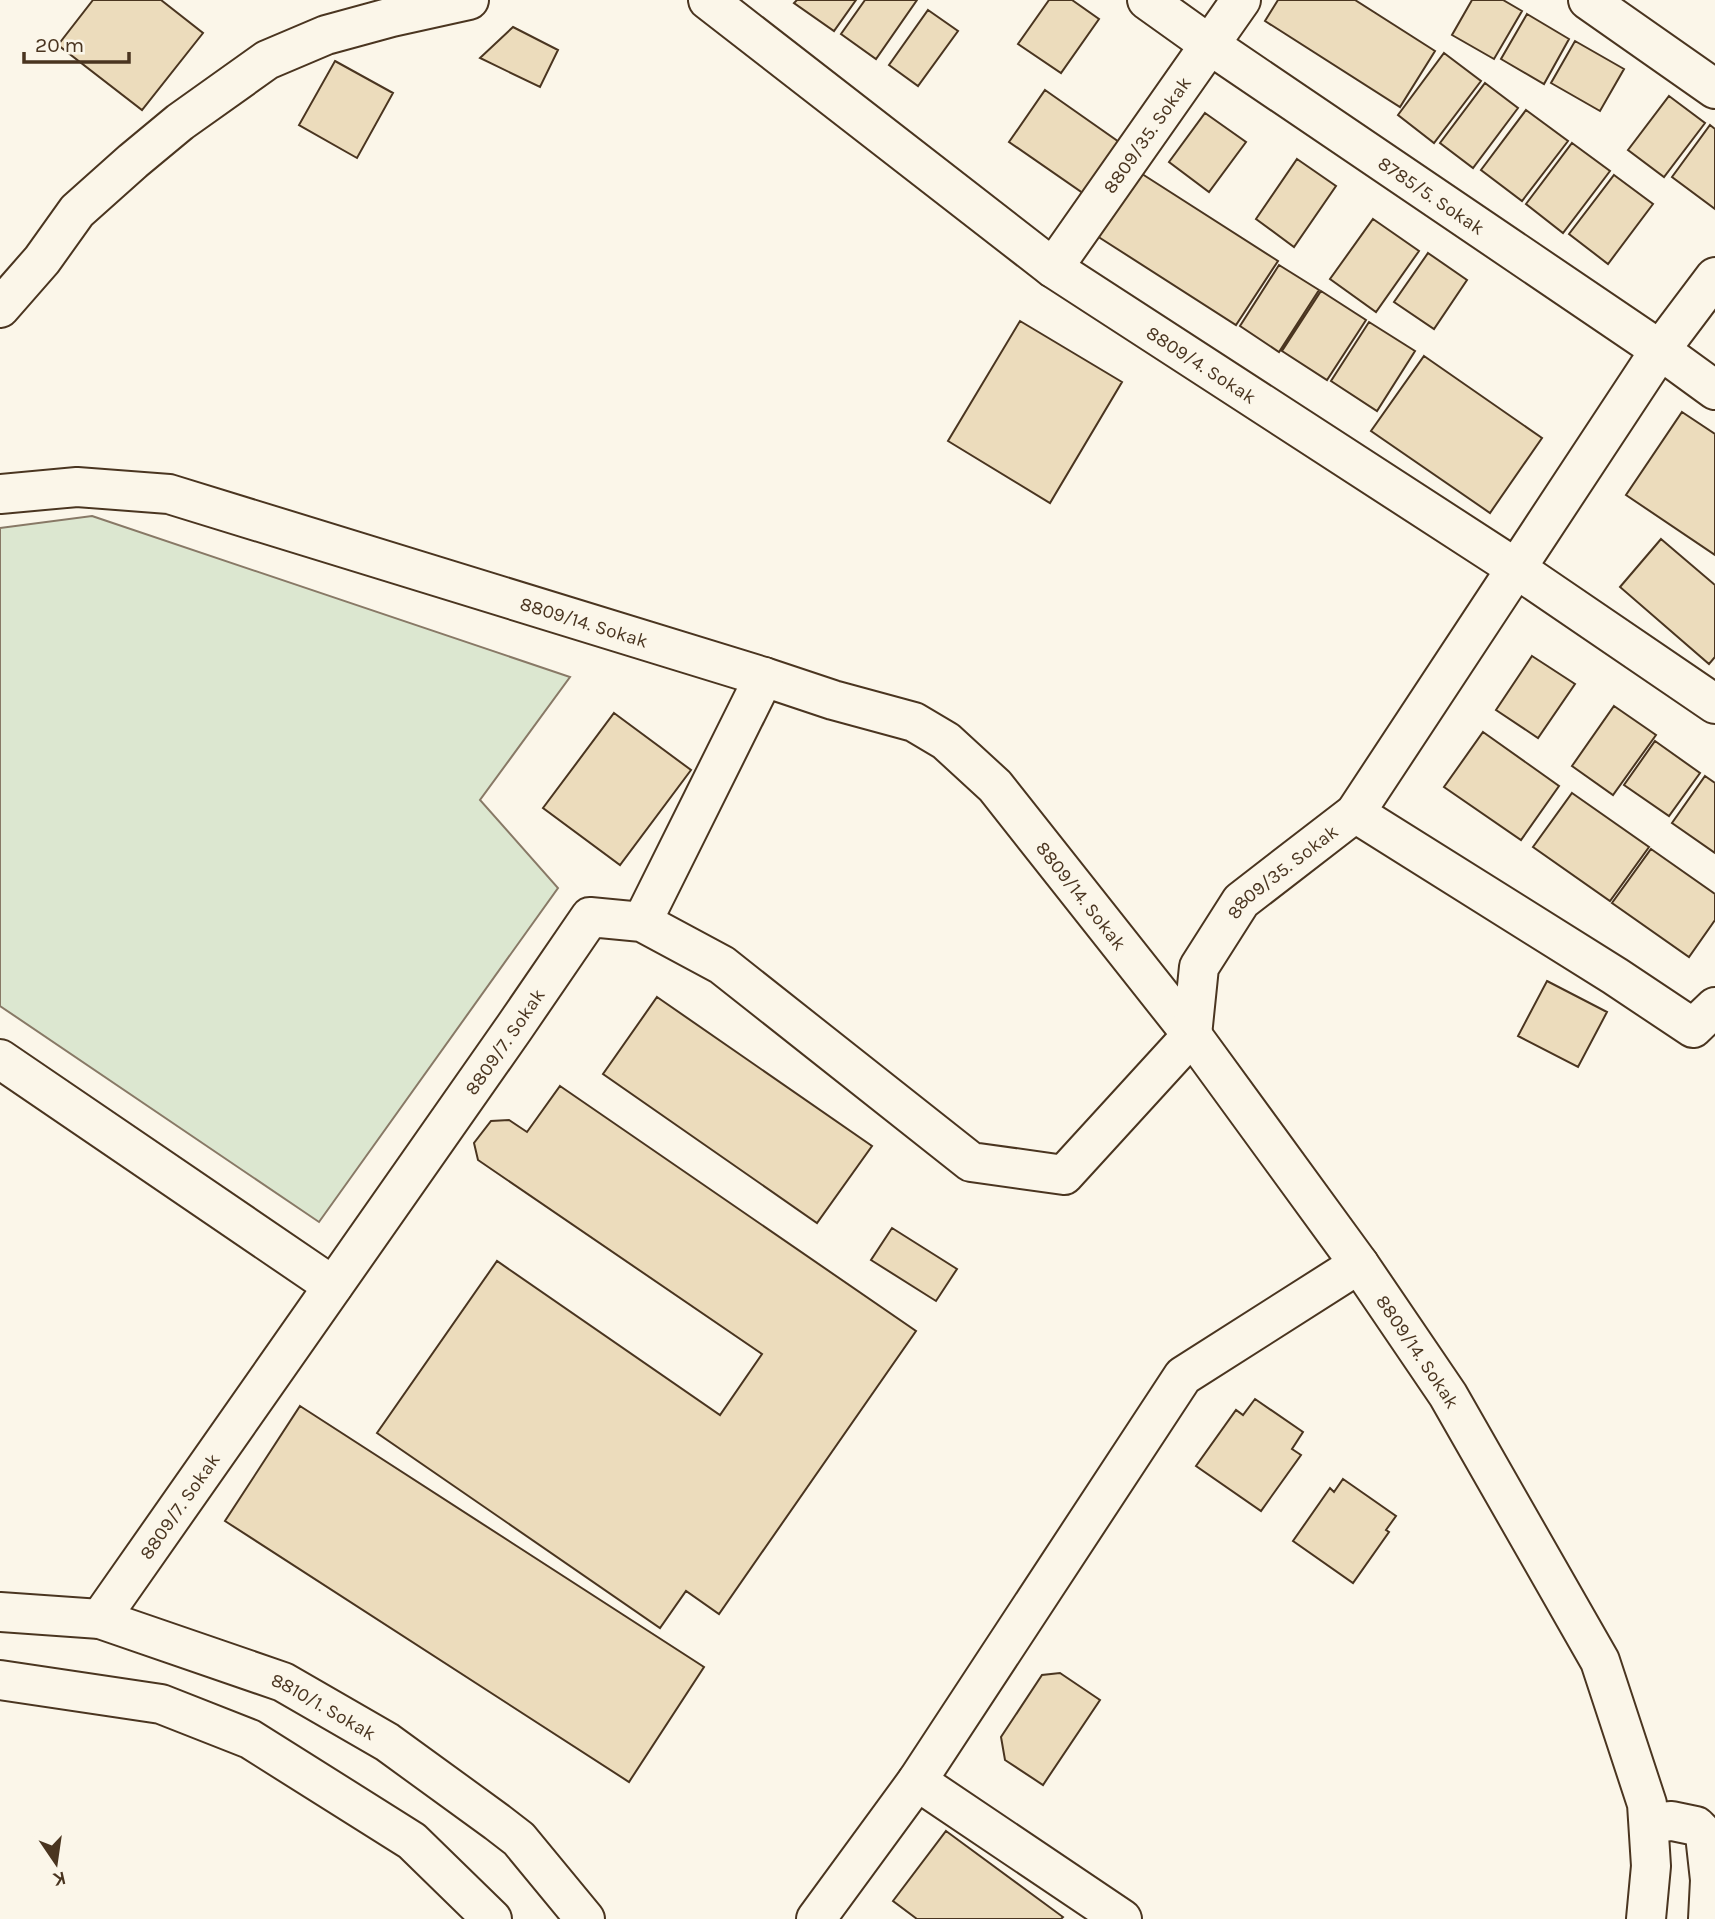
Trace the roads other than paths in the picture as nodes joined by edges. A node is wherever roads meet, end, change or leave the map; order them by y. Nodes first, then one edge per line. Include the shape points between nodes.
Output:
1 (469, 0) edge
2 (708, 0) edge
3 (1147, 0) edge
4 (1241, 0) edge
5 (1588, 0) edge
6 (1210, 45) junction
7 (1715, 89) edge
8 (1053, 268) junction
9 (1715, 277) edge
10 (0, 308) edge
11 (1660, 350) junction
12 (1715, 390) edge
13 (0, 494) edge
14 (1517, 569) junction
15 (764, 677) junction
16 (1715, 704) edge
17 (1355, 813) junction
18 (642, 922) junction
19 (1708, 1026) edge
20 (1192, 1035) junction
21 (0, 1059) edge
22 (1359, 1264) junction
23 (333, 1286) junction
24 (0, 1612) edge
25 (100, 1619) junction
26 (0, 1680) edge
27 (917, 1781) junction
28 (1648, 1823) junction
29 (825, 1914) edge
30 (492, 1919) edge
31 (585, 1919) edge
32 (1122, 1919) edge
33 (1646, 1919) edge
34 (1708, 1919) edge

1 - 10 street via 326,35 267,60 180,122 77,211
2 - 8 street, 8809/4. Sokak
3 - 6 street, 8785/5. Sokak
4 - 6 street, 8809/35. Sokak
5 - 7 street
6 - 8 street, 8809/35. Sokak
6 - 11 street, 8785/5. Sokak
8 - 14 street, 8809/4. Sokak
9 - 11 street, 8809/35. Sokak
11 - 12 street, 8785/5. Sokak
11 - 14 street, 8809/35. Sokak
13 - 15 street, 8809/14. Sokak via 77,487 169,494
14 - 16 street, 8809/4. Sokak
14 - 17 street, 8809/35. Sokak
15 - 18 street
15 - 20 street, 8809/14. Sokak via 914,722 946,741 995,786
17 - 19 street via 1615,976
17 - 20 street, 8809/35. Sokak via 1241,901 1199,967
18 - 20 street, 8809/7. Sokak via 722,965 971,1162 1063,1175
18 - 23 street, 8809/7. Sokak via 590,917
20 - 22 street, 8809/14. Sokak
21 - 23 street
22 - 27 street via 1183,1376
22 - 28 street, 8809/14. Sokak via 1448,1395 1600,1661 1647,1804
23 - 25 street, 8809/7. Sokak
24 - 25 street, 8810/1. Sokak
25 - 31 street, 8810/1. Sokak via 283,1682 387,1742 519,1839
26 - 30 street via 160,1704 250,1739 412,1841
27 - 29 street
27 - 32 street
28 - 33 street, 8809/14. Sokak via 1651,1866
28 - 34 street via 1696,1826 1705,1835

